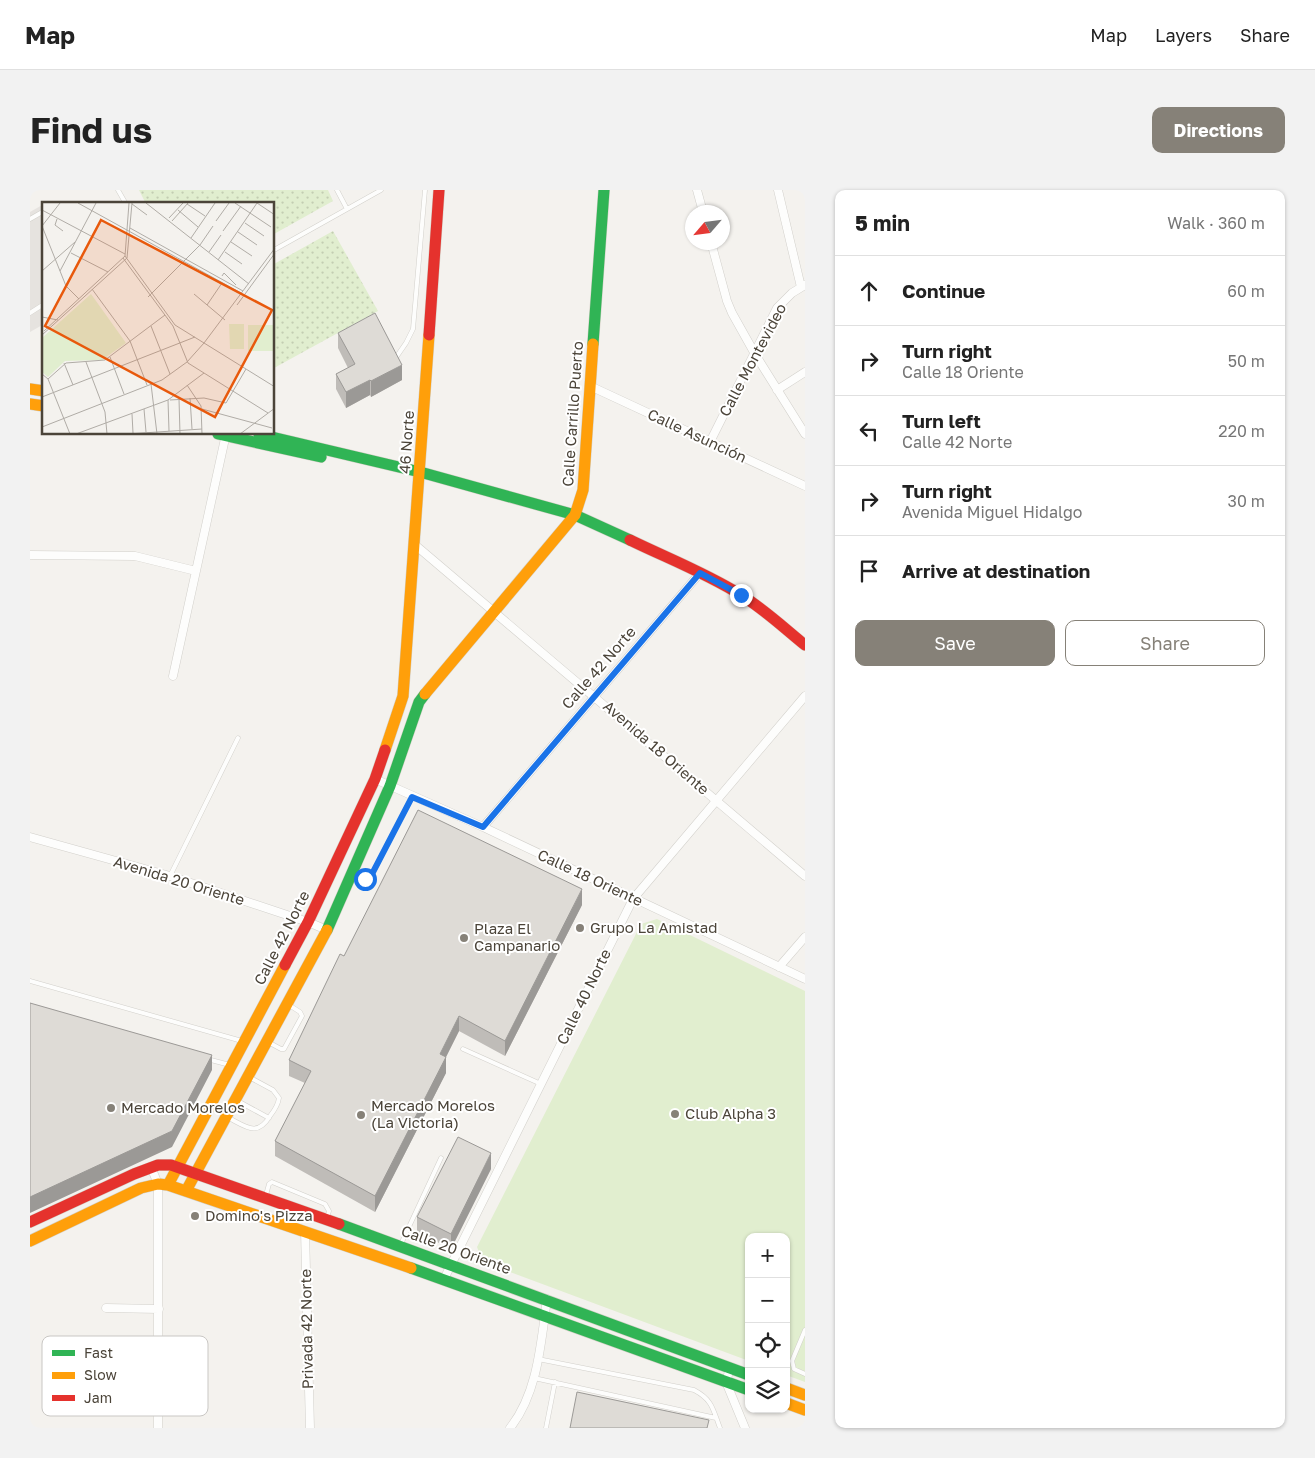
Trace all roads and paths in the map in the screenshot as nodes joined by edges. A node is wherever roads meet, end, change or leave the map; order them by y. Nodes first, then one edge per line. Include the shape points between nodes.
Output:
1 (118, 190) edge
2 (336, 190) edge
3 (381, 190) edge
4 (425, 190) edge
5 (439, 190) edge
6 (604, 190) edge
7 (697, 190) edge
8 (778, 190) edge
9 (125, 202) edge
10 (701, 205) edge
11 (347, 209) junction
12 (42, 212) edge
13 (30, 219) edge
14 (275, 249) edge
15 (713, 250) edge
16 (803, 286) edge
17 (42, 305) edge
18 (30, 313) edge
19 (754, 354) junction
20 (397, 356) edge
21 (805, 372) edge
22 (590, 386) junction
23 (777, 390) junction
24 (805, 434) edge
25 (224, 435) edge
26 (229, 435) edge
27 (263, 435) edge
28 (710, 442) junction
29 (420, 476) junction
30 (805, 486) edge
31 (575, 515) junction
32 (414, 544) junction
33 (30, 555) edge
34 (196, 571) junction
35 (700, 573) junction
36 (496, 612) junction
37 (805, 645) edge
38 (173, 676) dead end
39 (403, 696) junction
40 (595, 696) junction
41 (805, 696) edge
42 (419, 702) junction
43 (238, 738) dead end
44 (374, 779) junction
45 (390, 786) junction
46 (412, 797) junction
47 (716, 800) junction
48 (483, 827) junction
49 (30, 837) edge
50 (352, 875) junction
51 (170, 876) junction
52 (805, 876) edge
53 (633, 898) junction
54 (308, 922) junction
55 (327, 930) junction
56 (805, 937) edge
57 (779, 967) junction
58 (805, 979) edge
59 (30, 981) edge
60 (286, 1004) junction
61 (266, 1041) junction
62 (244, 1042) junction
63 (463, 1049) dead end
64 (202, 1058) edge
65 (231, 1066) junction
66 (247, 1076) junction
67 (541, 1084) junction
68 (234, 1099) junction
69 (225, 1116) junction
70 (269, 1118) junction
71 (441, 1158) dead end
72 (151, 1167) junction
73 (177, 1167) junction
74 (194, 1173) junction
75 (163, 1184) junction
76 (186, 1191) junction
77 (265, 1197) junction
78 (327, 1219) junction
79 (30, 1222) edge
80 (305, 1231) junction
81 (30, 1241) edge
82 (400, 1246) junction
83 (451, 1264) junction
84 (444, 1280) junction
85 (547, 1300) junction
86 (106, 1308) dead end
87 (159, 1309) junction
88 (544, 1315) junction
89 (805, 1330) edge
90 (159, 1336) edge
91 (538, 1359) junction
92 (730, 1368) junction
93 (745, 1374) edge
94 (805, 1374) edge
95 (534, 1378) junction
96 (555, 1382) junction
97 (726, 1382) junction
98 (745, 1389) edge
99 (790, 1389) edge
100 (805, 1395) edge
101 (790, 1404) edge
102 (805, 1410) edge
103 (716, 1418) junction
104 (310, 1428) edge
105 (510, 1428) edge
106 (546, 1428) edge
107 (720, 1428) edge
108 (745, 1428) edge

1 - 9 lane
2 - 11 lane
3 - 11 lane
4 - 20 lane via 413,329
5 - 29 main road, 46 Norte
6 - 22 main road, Calle Carrillo Puerto
7 - 10 street
8 - 16 street
11 - 14 lane
12 - 13 lane
15 - 19 street via 727,301
16 - 19 street, Calle Montevideo via 777,308
17 - 18 lane
19 - 23 street
19 - 28 street, Calle Montevideo
21 - 23 street
22 - 28 street, Calle Asunción
22 - 31 main road, Calle Carrillo Puerto via 583,490
23 - 24 street
25 - 34 street
26 - 29 main road
27 - 29 main road
28 - 30 street, Calle Asunción
29 - 31 main road
29 - 32 main road, 46 Norte
31 - 35 main road
31 - 36 main road, Calle Carrillo Puerto
32 - 36 street, Avenida 18 Oriente
32 - 39 main road, 46 Norte
33 - 34 street via 135,556
34 - 38 street
35 - 37 main road via 752,602
35 - 40 street, Calle 42 Norte
36 - 40 street, Avenida 18 Oriente
36 - 42 main road, Calle Carrillo Puerto
39 - 42 main road
39 - 44 main road, Calle 42 Norte
40 - 47 street, Avenida 18 Oriente
40 - 48 street, Calle 42 Norte
41 - 47 street, Calle 40 Norte
42 - 45 main road
43 - 51 lane
44 - 45 street, Calle 18 Oriente
44 - 54 main road, Calle 42 Norte
45 - 46 street, Calle 18 Oriente
45 - 50 main road
46 - 48 street, Calle 18 Oriente
46 - 50 lane via 372,874 365,879
47 - 52 street, Avenida 18 Oriente
47 - 53 street, Calle 40 Norte
48 - 53 street, Calle 18 Oriente
49 - 51 street, Avenida 20 Oriente
50 - 55 main road
51 - 54 street, Avenida 20 Oriente
53 - 57 street, Calle 18 Oriente
53 - 67 street, Calle 40 Norte
54 - 55 street, Avenida 20 Oriente
54 - 62 main road, Calle 42 Norte
55 - 60 main road
56 - 57 street
57 - 58 street, Calle 18 Oriente
59 - 62 lane
60 - 61 main road
60 - 61 lane via 302,1016 284,1049
61 - 66 main road
62 - 65 main road, Calle 42 Norte
63 - 67 lane
64 - 65 lane
65 - 73 main road, Calle 42 Norte
66 - 68 main road
66 - 70 lane via 277,1094 278,1103
67 - 83 street, Calle 40 Norte
68 - 69 main road
68 - 70 lane
69 - 70 lane via 253,1129 262,1127
69 - 74 main road
71 - 82 lane
72 - 73 main road, Calle 20 Oriente via 164,1164
72 - 75 street
72 - 79 main road
73 - 74 main road, Calle 20 Oriente
73 - 75 main road, Calle 42 Norte
74 - 76 main road
74 - 77 main road, Calle 20 Oriente
75 - 76 main road, Calle 20 Oriente
75 - 81 main road via 141,1188
75 - 87 street
76 - 80 main road, Calle 20 Oriente
77 - 78 main road, Calle 20 Oriente
77 - 78 lane via 272,1182 325,1204 329,1211
78 - 82 main road, Calle 20 Oriente
80 - 84 main road, Calle 20 Oriente
80 - 104 street, Privada 42 Norte
82 - 83 main road, Calle 20 Oriente
83 - 84 street, Calle 40 Norte
83 - 85 main road, Calle 20 Oriente
84 - 88 main road, Calle 20 Oriente
85 - 88 street
85 - 92 main road, Calle 20 Oriente
86 - 87 street
87 - 90 street
88 - 91 street
88 - 97 main road, Calle 20 Oriente
89 - 94 lane via 792,1361 794,1369
91 - 95 street
91 - 103 lane via 694,1390 710,1401
92 - 93 main road, Calle 20 Oriente
92 - 97 street
95 - 96 lane
95 - 105 street via 522,1411
96 - 103 lane
96 - 106 lane
97 - 98 main road, Calle 20 Oriente
97 - 108 street
99 - 100 main road
101 - 102 main road
103 - 107 lane

